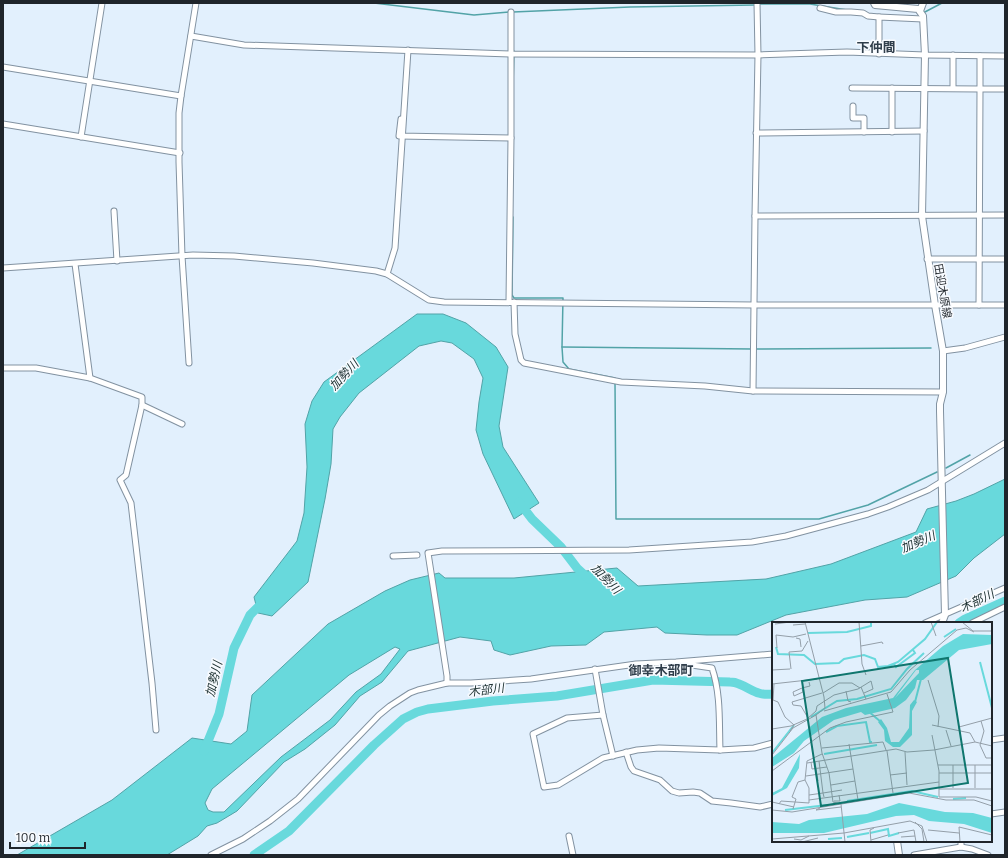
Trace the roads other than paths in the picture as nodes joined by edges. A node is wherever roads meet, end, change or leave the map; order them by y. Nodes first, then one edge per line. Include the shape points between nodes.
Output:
1 (102, 3) edge
2 (196, 3) edge
3 (757, 3) edge
4 (874, 3) edge
5 (923, 3) edge
6 (820, 8) dead end
7 (511, 12) dead end
8 (922, 15) junction
9 (879, 17) junction
10 (191, 36) junction
11 (408, 50) junction
12 (510, 54) junction
13 (879, 54) junction
14 (758, 55) junction
15 (925, 55) junction
16 (953, 55) junction
17 (980, 56) junction
18 (1005, 56) edge
19 (3, 67) edge
20 (90, 81) junction
21 (852, 88) dead end
22 (892, 88) junction
23 (925, 88) junction
24 (953, 88) junction
25 (980, 89) junction
26 (1005, 89) edge
27 (181, 96) junction
28 (853, 106) dead end
29 (3, 124) edge
30 (924, 131) junction
31 (864, 132) junction
32 (892, 132) junction
33 (756, 133) junction
34 (403, 136) junction
35 (81, 137) junction
36 (511, 138) junction
37 (180, 153) junction
38 (114, 211) dead end
39 (979, 215) junction
40 (1005, 215) edge
41 (755, 216) junction
42 (922, 216) junction
43 (182, 256) junction
44 (927, 259) junction
45 (979, 259) junction
46 (1005, 259) edge
47 (117, 261) junction
48 (75, 264) junction
49 (3, 268) edge
50 (387, 274) junction
51 (511, 302) junction
52 (754, 305) junction
53 (935, 305) junction
54 (979, 305) junction
55 (1005, 305) edge
56 (1005, 337) edge
57 (943, 351) junction
58 (189, 362) dead end
59 (3, 368) edge
60 (90, 378) junction
61 (753, 391) junction
62 (943, 392) junction
63 (142, 405) junction
64 (182, 424) dead end
65 (1005, 443) edge
66 (942, 482) junction
67 (417, 555) dead end
68 (394, 556) dead end
69 (1005, 588) edge
70 (1005, 609) edge
71 (945, 615) junction
72 (928, 622) edge
73 (942, 622) edge
74 (974, 622) edge
75 (772, 654) edge
76 (676, 662) junction
77 (595, 669) junction
78 (447, 683) junction
79 (603, 715) junction
80 (156, 730) dead end
81 (1005, 738) edge
82 (992, 740) edge
83 (772, 743) edge
84 (720, 750) junction
85 (626, 752) junction
86 (613, 756) junction
87 (772, 804) edge
88 (1005, 812) edge
89 (992, 814) edge
90 (569, 836) dead end
91 (897, 842) edge
92 (961, 842) edge
93 (961, 847) junction
94 (211, 855) edge
95 (573, 855) edge
96 (899, 855) edge
97 (914, 855) edge
98 (988, 855) edge

1 - 20 street
2 - 10 street
3 - 14 street
4 - 8 main road via 882,7 918,9
5 - 8 main road
6 - 9 street
7 - 12 street
8 - 9 street
8 - 15 main road, 田迎木原線
9 - 13 street
10 - 11 street via 244,45
10 - 27 street
11 - 12 street
11 - 34 street via 399,136
12 - 14 street
12 - 36 street
13 - 14 street via 847,52
13 - 15 street
14 - 33 street
15 - 16 street
15 - 23 main road, 田迎木原線
16 - 17 street
16 - 24 street
17 - 18 street
17 - 25 street
19 - 20 street
20 - 27 street
20 - 35 street
21 - 22 street
22 - 23 street
22 - 32 street
23 - 24 street
23 - 30 main road, 田迎木原線
24 - 25 street
25 - 26 street
25 - 39 street
27 - 37 street
28 - 31 street via 853,118 864,118
29 - 35 street
30 - 32 street
30 - 42 main road, 田迎木原線
31 - 32 street
31 - 33 street
33 - 41 street
34 - 36 street
34 - 50 street via 395,248
35 - 37 street
36 - 51 street
37 - 43 street
38 - 47 street
39 - 40 street
39 - 42 street
39 - 45 street
41 - 42 street
41 - 52 street
42 - 44 main road, 田迎木原線
43 - 47 street
43 - 50 street via 234,256 313,263
43 - 58 street
44 - 45 street
44 - 53 main road, 田迎木原線
45 - 46 street
45 - 54 street
47 - 48 street
48 - 49 street
48 - 60 street
50 - 51 street via 429,300
51 - 52 street
51 - 61 street via 515,334 524,363 621,382
52 - 53 street
52 - 61 street
53 - 54 street
53 - 57 main road, 田迎木原線
54 - 55 street
56 - 57 street
57 - 62 main road, 田迎木原線
59 - 60 street via 36,368
60 - 63 street via 142,397
61 - 62 street
62 - 66 main road, 田迎木原線 via 940,404
63 - 64 street
63 - 80 street via 126,475 120,480 131,503
65 - 66 street
66 - 71 main road, 田迎木原線
66 - 78 street via 868,514 786,536 752,542 629,550 428,553
67 - 68 street
69 - 71 street
70 - 74 street
71 - 72 street
71 - 73 main road, 田迎木原線
75 - 76 street
76 - 77 street
76 - 84 street via 712,668 717,693
77 - 78 street via 531,678
77 - 79 street
78 - 94 street via 410,693 390,706 298,799 270,822
79 - 86 street
79 - 86 street via 567,718 534,734 544,787 558,784 603,758
81 - 82 street
83 - 84 street via 754,748
84 - 85 street via 659,748
85 - 86 street
85 - 87 street via 634,771 660,780 672,791 700,793 712,801 760,807
88 - 89 street
90 - 95 street
91 - 96 main road
92 - 93 street
93 - 97 street
93 - 98 street

